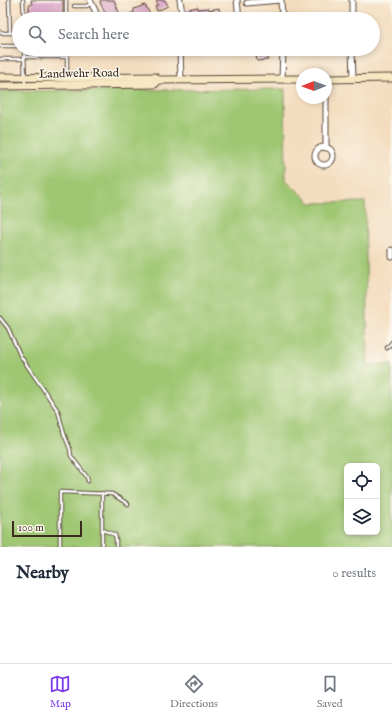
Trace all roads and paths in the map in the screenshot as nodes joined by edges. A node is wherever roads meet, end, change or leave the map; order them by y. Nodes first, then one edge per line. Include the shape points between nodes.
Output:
1 (9, 0) edge
2 (23, 0) edge
3 (66, 0) edge
4 (180, 0) edge
5 (237, 0) edge
6 (281, 0) edge
7 (352, 0) edge
8 (91, 2) edge
9 (247, 3) dead end
10 (74, 6) dead end
11 (24, 12) edge
12 (66, 12) edge
13 (96, 12) edge
14 (182, 12) edge
15 (238, 12) edge
16 (282, 12) edge
17 (352, 12) edge
18 (0, 32) edge
19 (10, 33) joint
20 (0, 46) edge
21 (12, 46) edge
22 (180, 56) edge
23 (282, 56) edge
24 (352, 56) edge
25 (67, 57) joint
26 (24, 58) junction
27 (0, 59) edge
28 (0, 77) edge
29 (332, 78) edge
30 (353, 78) junction
31 (392, 78) edge
32 (282, 79) junction
33 (296, 79) edge
34 (181, 80) junction
35 (24, 81) junction
36 (67, 82) junction
37 (0, 86) edge
38 (326, 104) edge
39 (326, 148) dead end
40 (392, 250) edge
41 (392, 257) edge
42 (0, 318) edge
43 (392, 342) edge
44 (387, 348) dead end
45 (88, 481) dead end
46 (102, 493) junction
47 (128, 504) dead end
48 (102, 530) junction
49 (60, 547) edge
50 (102, 547) edge
51 (116, 547) edge

1 - 19 lane
2 - 11 lane
3 - 12 lane
4 - 14 street
5 - 15 street
6 - 9 street
6 - 16 street
7 - 17 street
8 - 10 lane via 87,6
8 - 13 street
18 - 19 lane
20 - 21 lane
22 - 34 street
23 - 32 street
24 - 30 street
25 - 26 lane
25 - 36 lane
26 - 27 lane
26 - 35 lane
28 - 35 main road, Landwehr Road
29 - 30 main road
30 - 31 main road
32 - 33 main road, Landwehr Road
32 - 34 main road, Landwehr Road
34 - 36 main road, Landwehr Road via 158,80 154,84
35 - 36 main road, Landwehr Road
35 - 37 main road, Landwehr Road
38 - 39 street
40 - 41 street
42 - 45 lane via 8,328 20,355 58,411 71,456
43 - 44 lane
46 - 47 lane via 115,495
46 - 48 lane
46 - 49 lane via 60,492
48 - 50 lane
48 - 51 lane via 115,535

